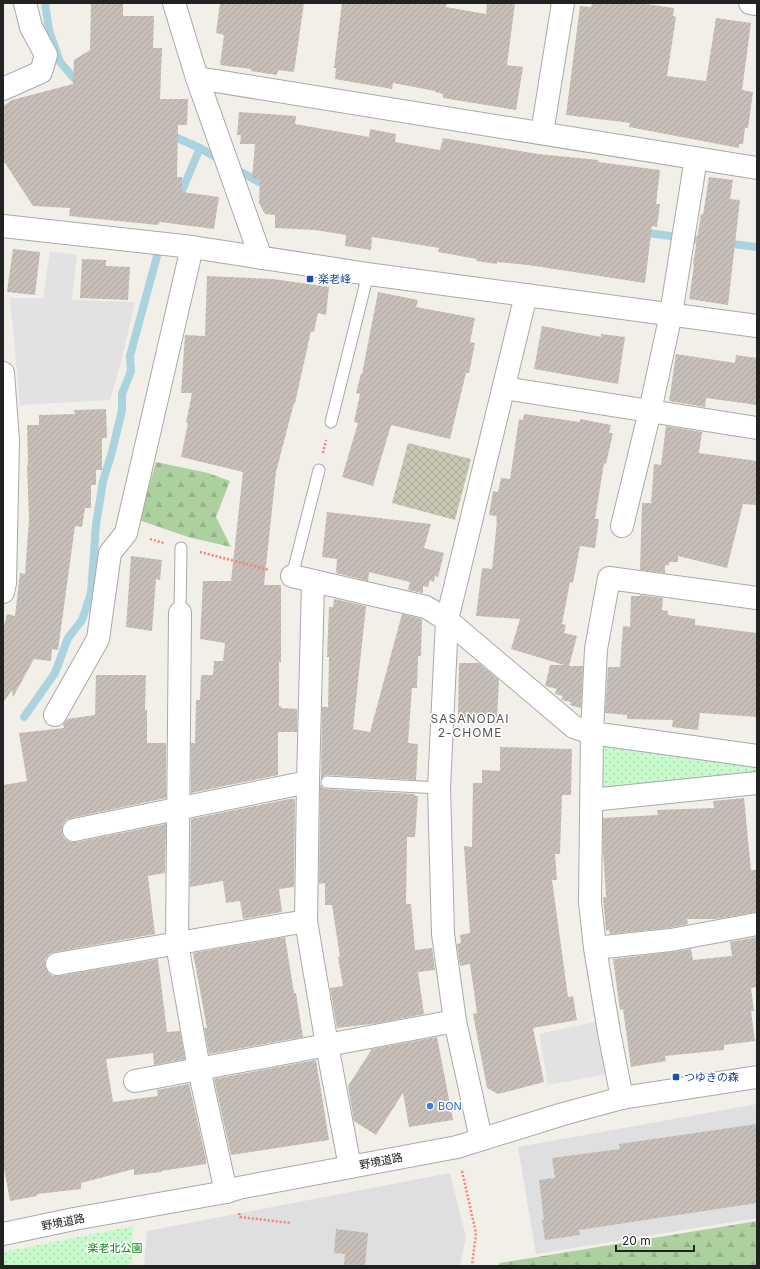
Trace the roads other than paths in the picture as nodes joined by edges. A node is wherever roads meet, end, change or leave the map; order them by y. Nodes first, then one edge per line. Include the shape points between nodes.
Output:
1 (25, 3) edge
2 (174, 3) edge
3 (563, 3) edge
4 (750, 3) edge
5 (757, 4) edge
6 (197, 78) junction
7 (3, 90) edge
8 (542, 133) junction
9 (696, 158) junction
10 (757, 168) edge
11 (3, 226) edge
12 (192, 247) junction
13 (261, 258) junction
14 (368, 274) junction
15 (526, 295) junction
16 (671, 314) junction
17 (757, 326) edge
18 (3, 373) edge
19 (504, 388) junction
20 (650, 411) junction
21 (331, 422) road end
22 (757, 428) edge
23 (5, 441) edge
24 (319, 470) road end
25 (622, 526) dead end
26 (181, 548) road end
27 (292, 576) joint
28 (312, 582) junction
29 (3, 592) edge
30 (757, 598) edge
31 (180, 613) joint
32 (446, 620) junction
33 (55, 715) dead end
34 (592, 733) junction
35 (757, 756) edge
36 (318, 782) junction
37 (757, 783) edge
38 (439, 788) junction
39 (591, 800) junction
40 (178, 809) junction
41 (74, 830) dead end
42 (306, 921) junction
43 (757, 924) edge
44 (177, 944) junction
45 (595, 948) junction
46 (57, 964) dead end
47 (455, 1021) junction
48 (327, 1045) junction
49 (199, 1069) junction
50 (757, 1077) edge
51 (135, 1081) dead end
52 (622, 1098) junction
53 (481, 1139) junction
54 (350, 1167) junction
55 (232, 1190) junction
56 (3, 1234) edge

1 - 7 street via 31,27 46,55 41,72
2 - 6 street
3 - 8 street
4 - 5 street
6 - 8 street
6 - 13 street
8 - 9 street
9 - 10 street
9 - 16 street
11 - 12 street
12 - 13 street
12 - 33 street via 126,533 110,553 98,640
13 - 14 street
14 - 15 street
14 - 21 lane
15 - 16 street
15 - 19 street
16 - 17 street
16 - 20 street
18 - 23 street
19 - 20 street
19 - 32 street
20 - 22 street
20 - 25 street
23 - 29 street
24 - 27 lane
26 - 31 lane
27 - 28 street
28 - 32 street via 426,607
28 - 36 street
30 - 34 street via 609,578 596,649
31 - 40 street
32 - 34 street via 574,727
32 - 38 street
34 - 35 street
34 - 39 street
36 - 38 lane
36 - 40 street
36 - 42 street
37 - 39 street
38 - 47 street via 443,934
39 - 45 street via 590,902
40 - 41 street
40 - 44 street
42 - 44 street
42 - 48 street
43 - 45 street via 671,940
44 - 46 street
44 - 49 street
45 - 52 street
47 - 48 street
47 - 53 street
48 - 49 street
48 - 54 street
49 - 51 street
49 - 55 street
50 - 52 street, 野境道路
52 - 53 street, 野境道路
53 - 54 street, 野境道路 via 457,1147
54 - 55 street, 野境道路
55 - 56 street, 野境道路

